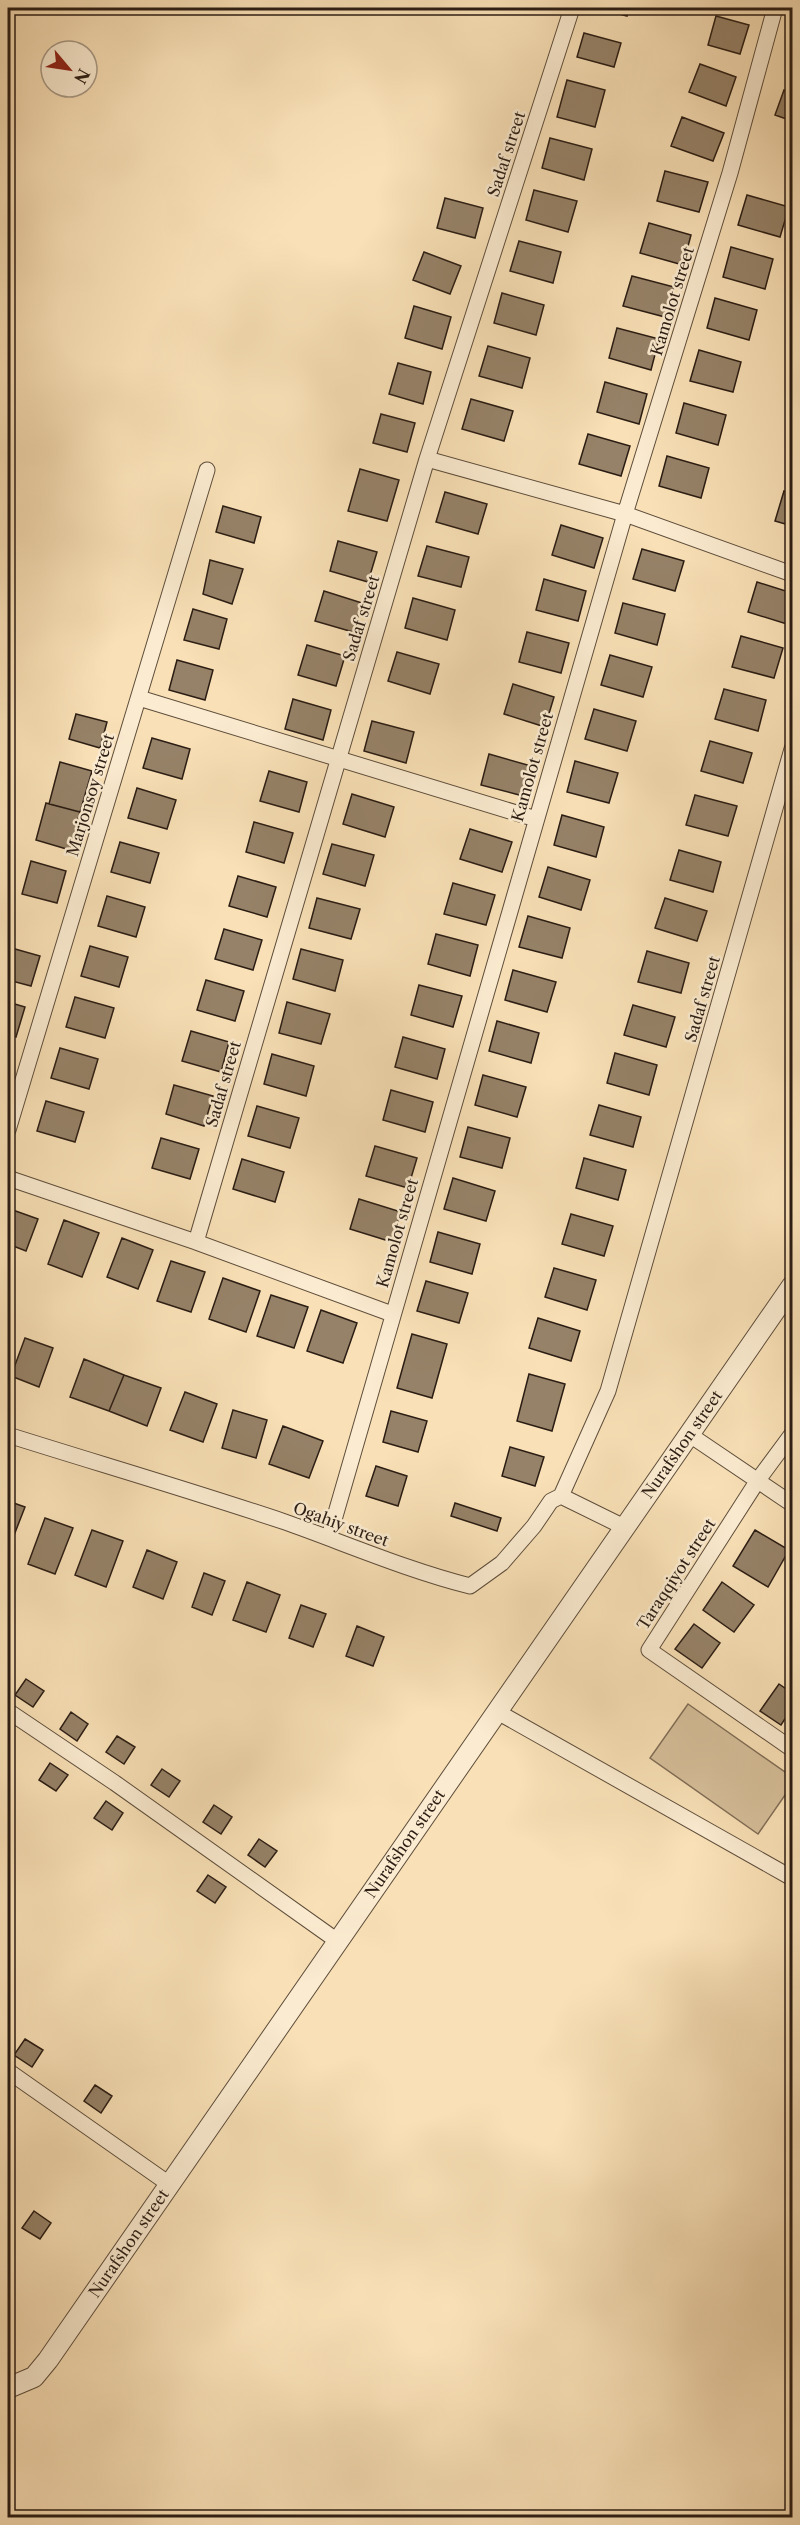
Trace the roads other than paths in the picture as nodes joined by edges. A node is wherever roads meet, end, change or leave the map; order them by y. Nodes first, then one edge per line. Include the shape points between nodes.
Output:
1 (572, 8) edge
2 (775, 8) edge
3 (427, 459) junction
4 (207, 470) dead end
5 (625, 514) junction
6 (792, 574) edge
7 (139, 698) junction
8 (792, 749) edge
9 (338, 760) junction
10 (536, 819) junction
11 (8, 1130) edge
12 (8, 1178) edge
13 (196, 1242) junction
14 (791, 1290) edge
15 (392, 1314) junction
16 (792, 1434) edge
17 (8, 1435) edge
18 (690, 1435) junction
19 (758, 1480) junction
20 (561, 1496) junction
21 (792, 1504) edge
22 (626, 1528) junction
23 (329, 1537) junction
24 (8, 1711) edge
25 (496, 1711) junction
26 (792, 1749) edge
27 (792, 1878) edge
28 (336, 1941) junction
29 (8, 2071) edge
30 (169, 2184) junction
31 (8, 2388) edge

1 - 3 street, Sadaf street
2 - 5 street, Kamolot street via 730,173
3 - 5 street
3 - 9 street, Sadaf street
4 - 7 street, Marjonsoy street
5 - 6 street
5 - 10 street, Kamolot street
7 - 9 street
7 - 11 street, Marjonsoy street
8 - 20 street, Sadaf street via 608,1391
9 - 10 street
9 - 13 street, Sadaf street
10 - 15 street, Kamolot street
12 - 13 street
13 - 15 street
14 - 18 street, Nurafshon street
15 - 23 street, Kamolot street
16 - 19 street, Taraqqiyot street
17 - 23 street, Ogahiy street
18 - 19 street
18 - 22 street, Nurafshon street
19 - 21 street
19 - 26 street, Taraqqiyot street via 649,1650
20 - 22 street
20 - 23 street, Ogahiy street via 551,1501 502,1563 470,1586 425,1575
22 - 25 street, Nurafshon street
24 - 28 street
25 - 27 street
25 - 28 street, Nurafshon street
28 - 30 street, Nurafshon street
29 - 30 street
30 - 31 street, Nurafshon street via 34,2377

